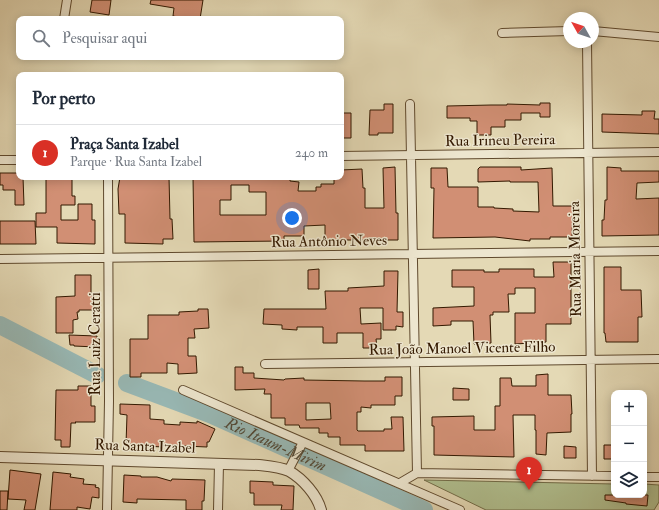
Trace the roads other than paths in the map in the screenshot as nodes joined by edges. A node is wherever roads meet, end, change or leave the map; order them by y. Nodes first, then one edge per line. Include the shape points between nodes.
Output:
1 (67, 0) edge
2 (64, 16) edge
3 (563, 31) edge
4 (599, 31) edge
5 (502, 32) dead end
6 (659, 36) edge
7 (587, 48) edge
8 (410, 104) dead end
9 (659, 152) edge
10 (588, 153) junction
11 (411, 155) junction
12 (344, 156) edge
13 (0, 160) edge
14 (16, 160) edge
15 (108, 180) edge
16 (659, 251) edge
17 (589, 252) junction
18 (413, 254) junction
19 (109, 258) junction
20 (0, 259) edge
21 (659, 359) edge
22 (590, 360) junction
23 (415, 362) junction
24 (265, 364) dead end
25 (183, 390) dead end
26 (303, 442) junction
27 (0, 457) edge
28 (109, 460) junction
29 (219, 464) junction
30 (288, 471) junction
31 (418, 473) junction
32 (592, 476) junction
33 (611, 476) edge
34 (647, 477) edge
35 (659, 477) edge
36 (400, 483) junction
37 (107, 510) edge
38 (218, 510) edge
39 (321, 510) edge
40 (460, 510) edge

1 - 2 street
3 - 5 street
4 - 6 street
7 - 10 street, Rua Maria Moreira
8 - 11 street
9 - 10 street, Rua Irineu Pereira
10 - 11 street, Rua Irineu Pereira
10 - 17 street, Rua Maria Moreira
11 - 12 street, Rua Irineu Pereira
11 - 18 street
13 - 14 street
15 - 19 street, Rua Luiz Ceratti
16 - 17 street, Rua Antônio Neves
17 - 18 street, Rua Antônio Neves
17 - 22 street, Rua Maria Moreira
18 - 19 street, Rua Antônio Neves
18 - 23 street
19 - 20 street, Rua Antônio Neves
19 - 28 street, Rua Luiz Ceratti
21 - 22 street, Rua João Manoel Vicente Filho
22 - 23 street, Rua João Manoel Vicente Filho
22 - 32 street, Rua Maria Moreira
23 - 24 street, Rua João Manoel Vicente Filho
23 - 31 street
25 - 26 street
26 - 30 street
26 - 36 street
27 - 28 street, Rua Santa Izabel
28 - 29 street, Rua Santa Izabel
28 - 37 street, Rua Luiz Ceratti
29 - 30 street, Rua Santa Izabel via 258,465
29 - 38 street
30 - 39 street via 314,495
31 - 32 street
31 - 36 street
32 - 33 street
34 - 35 street
36 - 40 street

